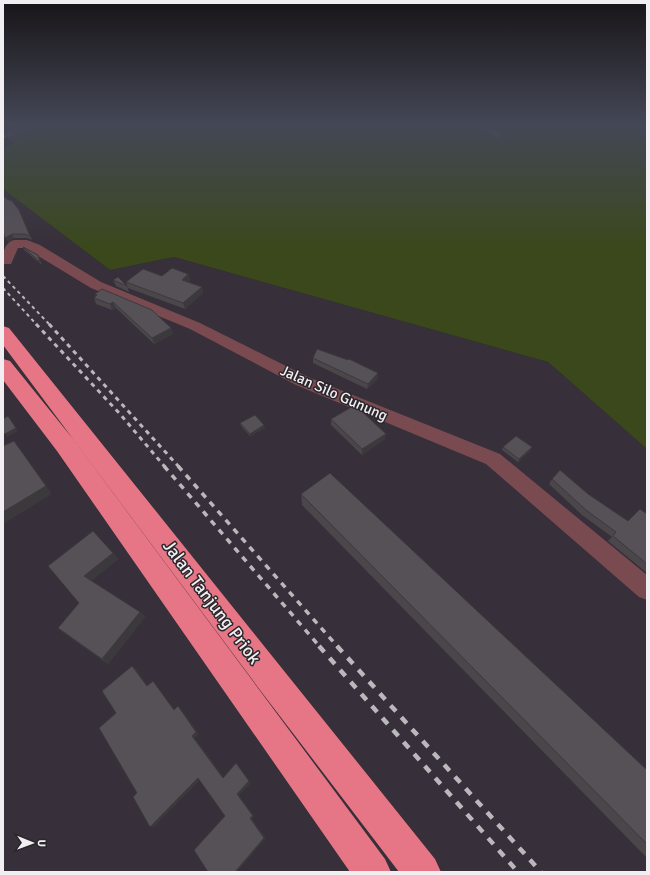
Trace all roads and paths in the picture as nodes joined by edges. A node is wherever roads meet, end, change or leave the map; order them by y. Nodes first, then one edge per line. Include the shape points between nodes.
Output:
1 (4, 260) edge
2 (3, 332) edge
3 (3, 366) edge
4 (647, 589) edge
5 (372, 872) edge
6 (422, 872) edge

1 - 4 street, Jalan Silo Gunung via 14,244 27,244 96,285 195,326 302,381 492,459
2 - 6 highway, Jalan Tanjung Priok
3 - 5 highway, Jalan Tanjung Priok via 65,444

